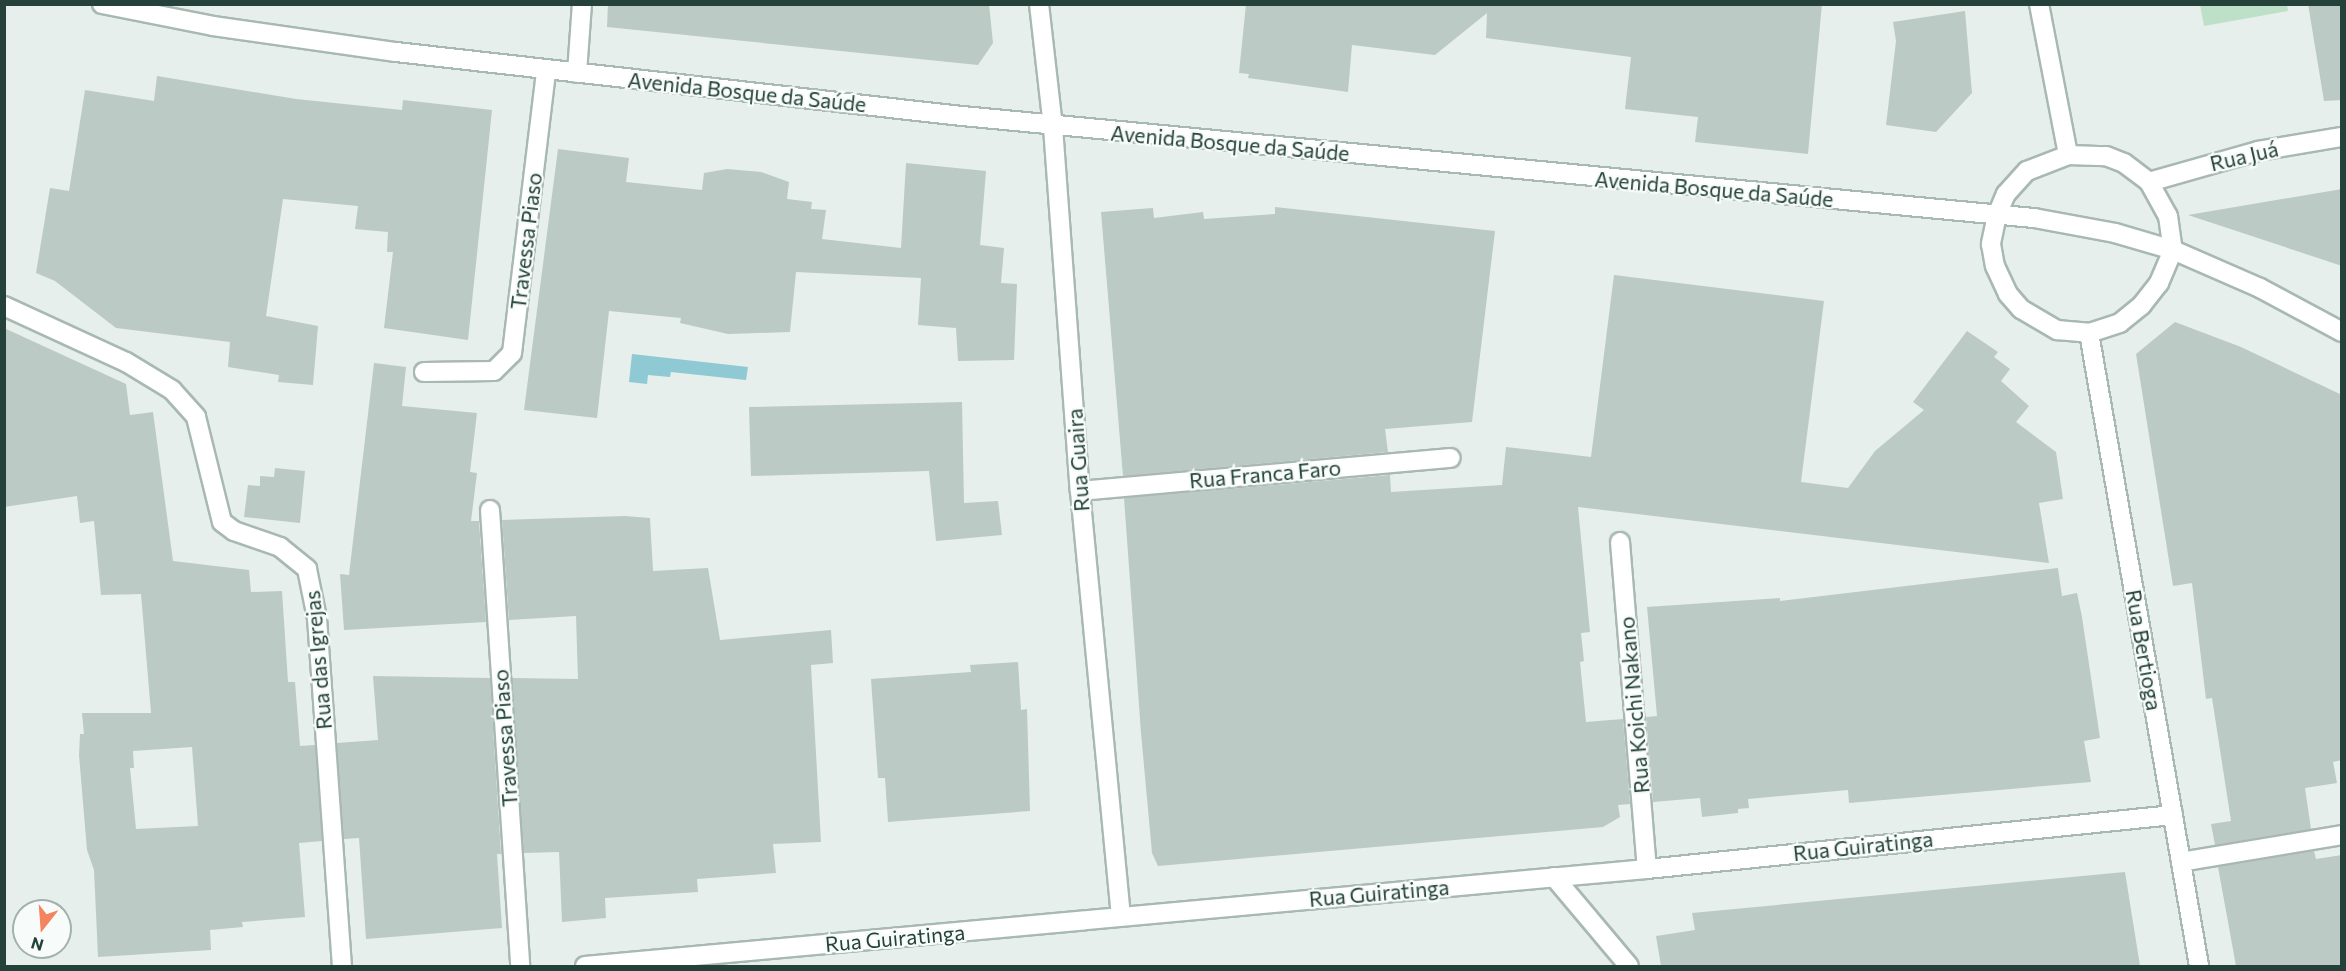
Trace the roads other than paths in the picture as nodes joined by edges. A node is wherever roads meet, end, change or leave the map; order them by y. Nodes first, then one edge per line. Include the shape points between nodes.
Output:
1 (102, 4) edge
2 (582, 4) edge
3 (1039, 4) edge
4 (2038, 4) edge
5 (546, 70) junction
6 (577, 73) junction
7 (1053, 127) junction
8 (2342, 137) edge
9 (2068, 155) junction
10 (2149, 182) junction
11 (1997, 215) junction
12 (2173, 250) junction
13 (4, 306) edge
14 (2342, 332) edge
15 (2090, 333) junction
16 (424, 372) dead end
17 (1451, 458) dead end
18 (1080, 491) junction
19 (490, 510) dead end
20 (1620, 542) dead end
21 (2173, 815) junction
22 (2342, 835) edge
23 (2181, 862) junction
24 (1647, 868) junction
25 (1554, 877) junction
26 (1120, 916) junction
27 (342, 966) edge
28 (520, 966) edge
29 (585, 966) edge
30 (1629, 966) edge
31 (2199, 966) edge

1 - 5 street, Avenida Bosque da Saúde via 213,26
2 - 6 street
3 - 7 street, Rua Guaira
4 - 9 street
5 - 6 street, Avenida Bosque da Saúde
5 - 16 street, Travessa Piaso via 512,353 494,371
6 - 7 street, Avenida Bosque da Saúde
7 - 11 street, Avenida Bosque da Saúde
7 - 18 street, Rua Guaira
8 - 10 street, Rua Juá via 2258,151
9 - 10 street via 2106,156 2124,163
9 - 11 street via 2027,171 2006,194
10 - 12 street via 2169,216
11 - 12 street, Avenida Bosque da Saúde via 2070,224
11 - 15 street via 1991,244 1995,266 2008,294 2021,309 2057,330
12 - 14 street, Avenida Bosque da Saúde via 2250,284
12 - 15 street via 2159,283 2142,306 2120,323
13 - 27 street, Rua das Igrejas via 126,362 172,390 196,417 222,522 234,531 280,547 307,569 317,618
15 - 21 street, Rua Bertioga
17 - 18 street, Rua Franca Faro
18 - 26 street, Rua Guaira
19 - 28 street, Travessa Piaso
20 - 24 street, Rua Koichi Nakano
21 - 23 street, Rua Bertioga
21 - 24 street, Rua Guiratinga
22 - 23 street
23 - 31 street, Rua Bertioga
24 - 25 street, Rua Guiratinga
25 - 26 street, Rua Guiratinga
25 - 30 street
26 - 29 street, Rua Guiratinga

